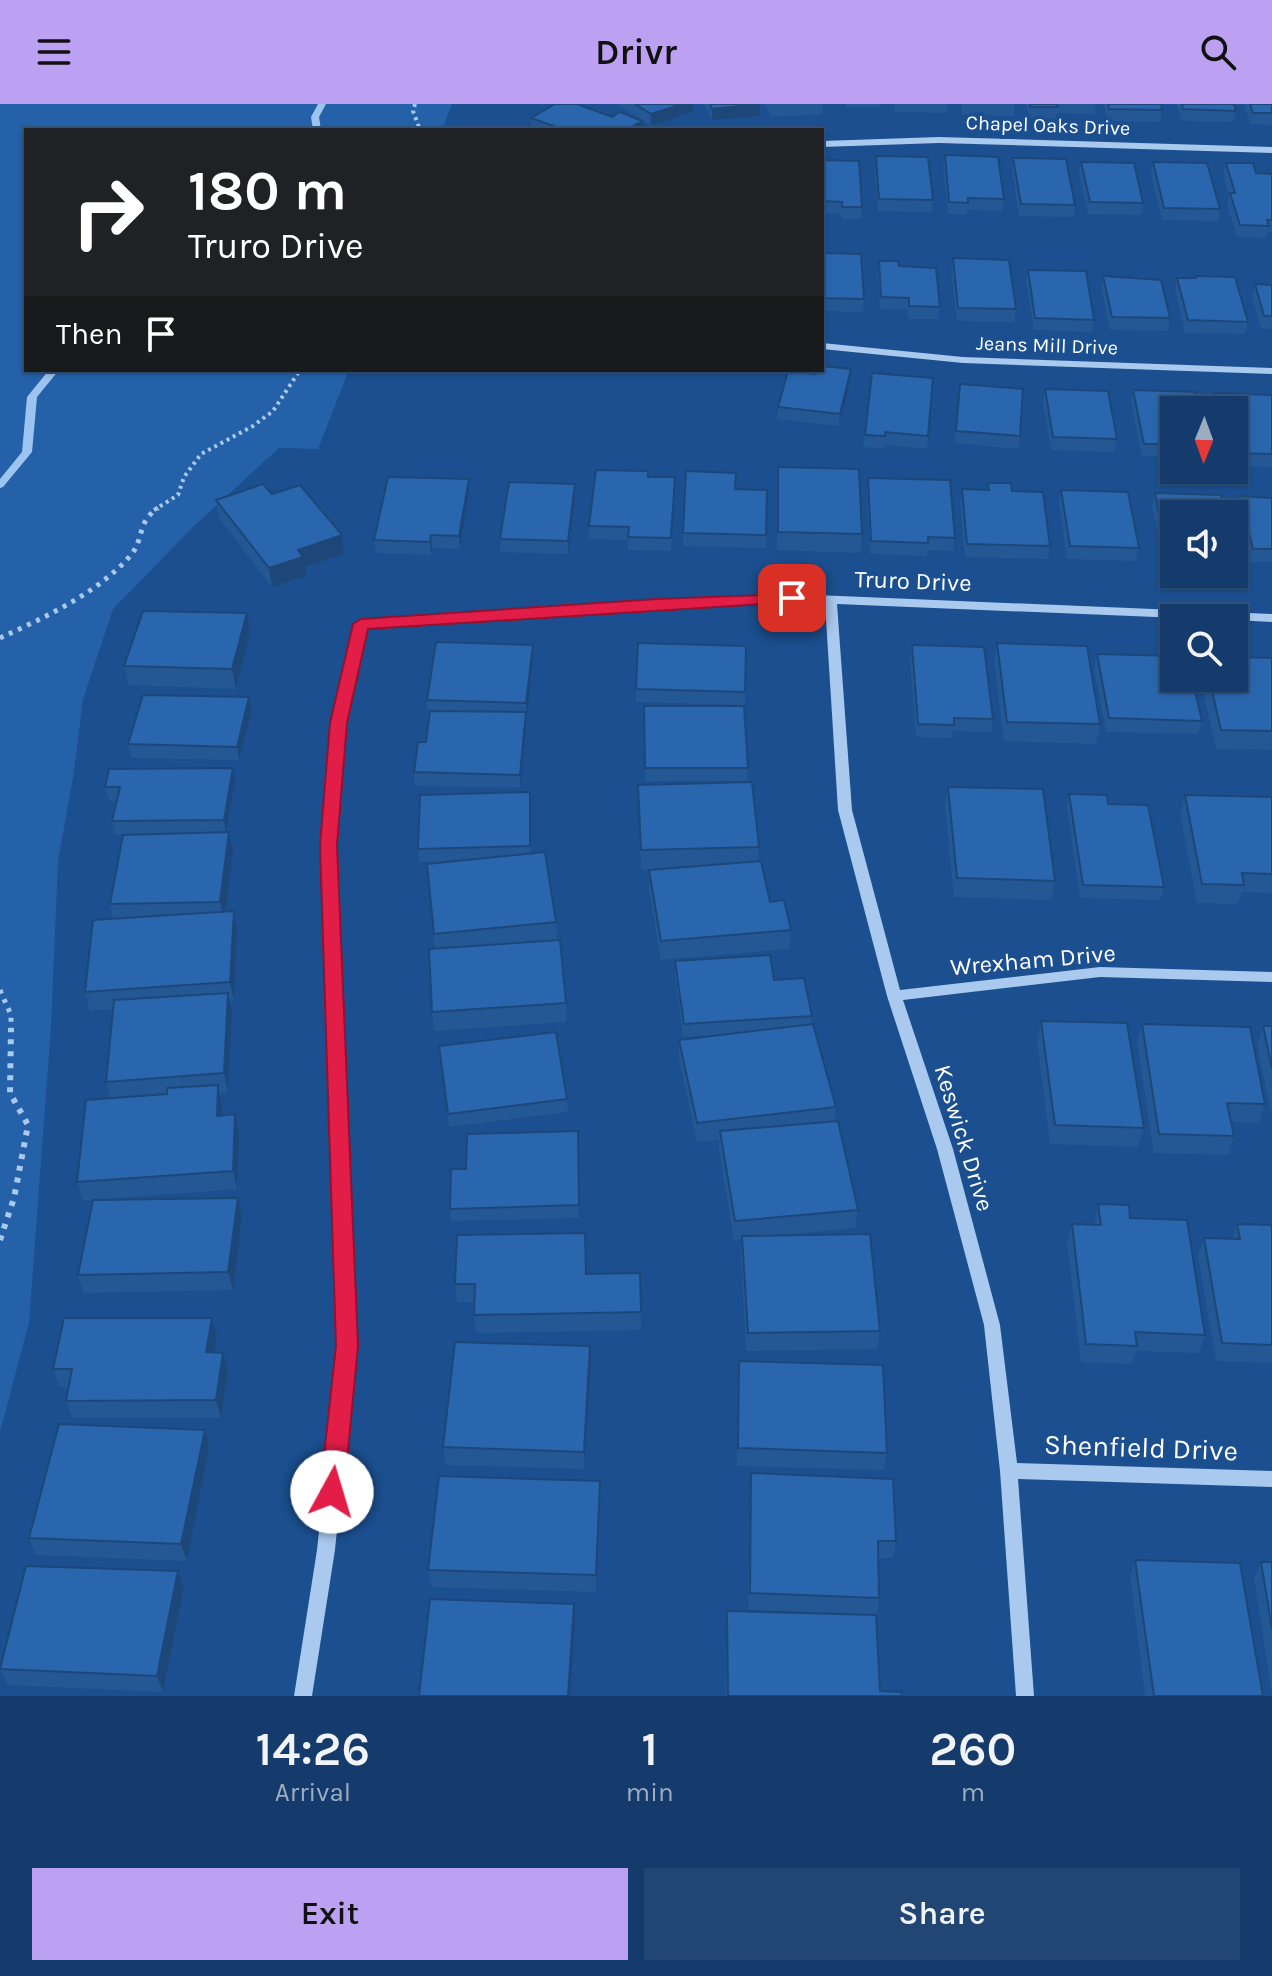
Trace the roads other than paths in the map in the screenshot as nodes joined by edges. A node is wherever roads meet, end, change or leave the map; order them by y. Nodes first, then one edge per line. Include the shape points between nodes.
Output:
1 (824, 144) edge
2 (1272, 150) edge
3 (824, 346) edge
4 (1272, 371) edge
5 (831, 600) junction
6 (1272, 618) edge
7 (1272, 977) edge
8 (894, 996) junction
9 (1009, 1471) junction
10 (1272, 1479) edge
11 (303, 1696) edge
12 (1025, 1696) edge

1 - 2 street, Chapel Oaks Drive via 939,140
3 - 4 street, Jeans Mill Drive via 963,360
5 - 6 street, Truro Drive
5 - 8 street, Keswick Drive via 845,810
5 - 11 street, Truro Drive via 657,604 361,624 339,723 329,845 347,1346 326,1550
7 - 8 street, Wrexham Drive via 1100,972
8 - 9 street, Keswick Drive via 945,1149 992,1325
9 - 10 street, Shenfield Drive
9 - 12 street, Keswick Drive

